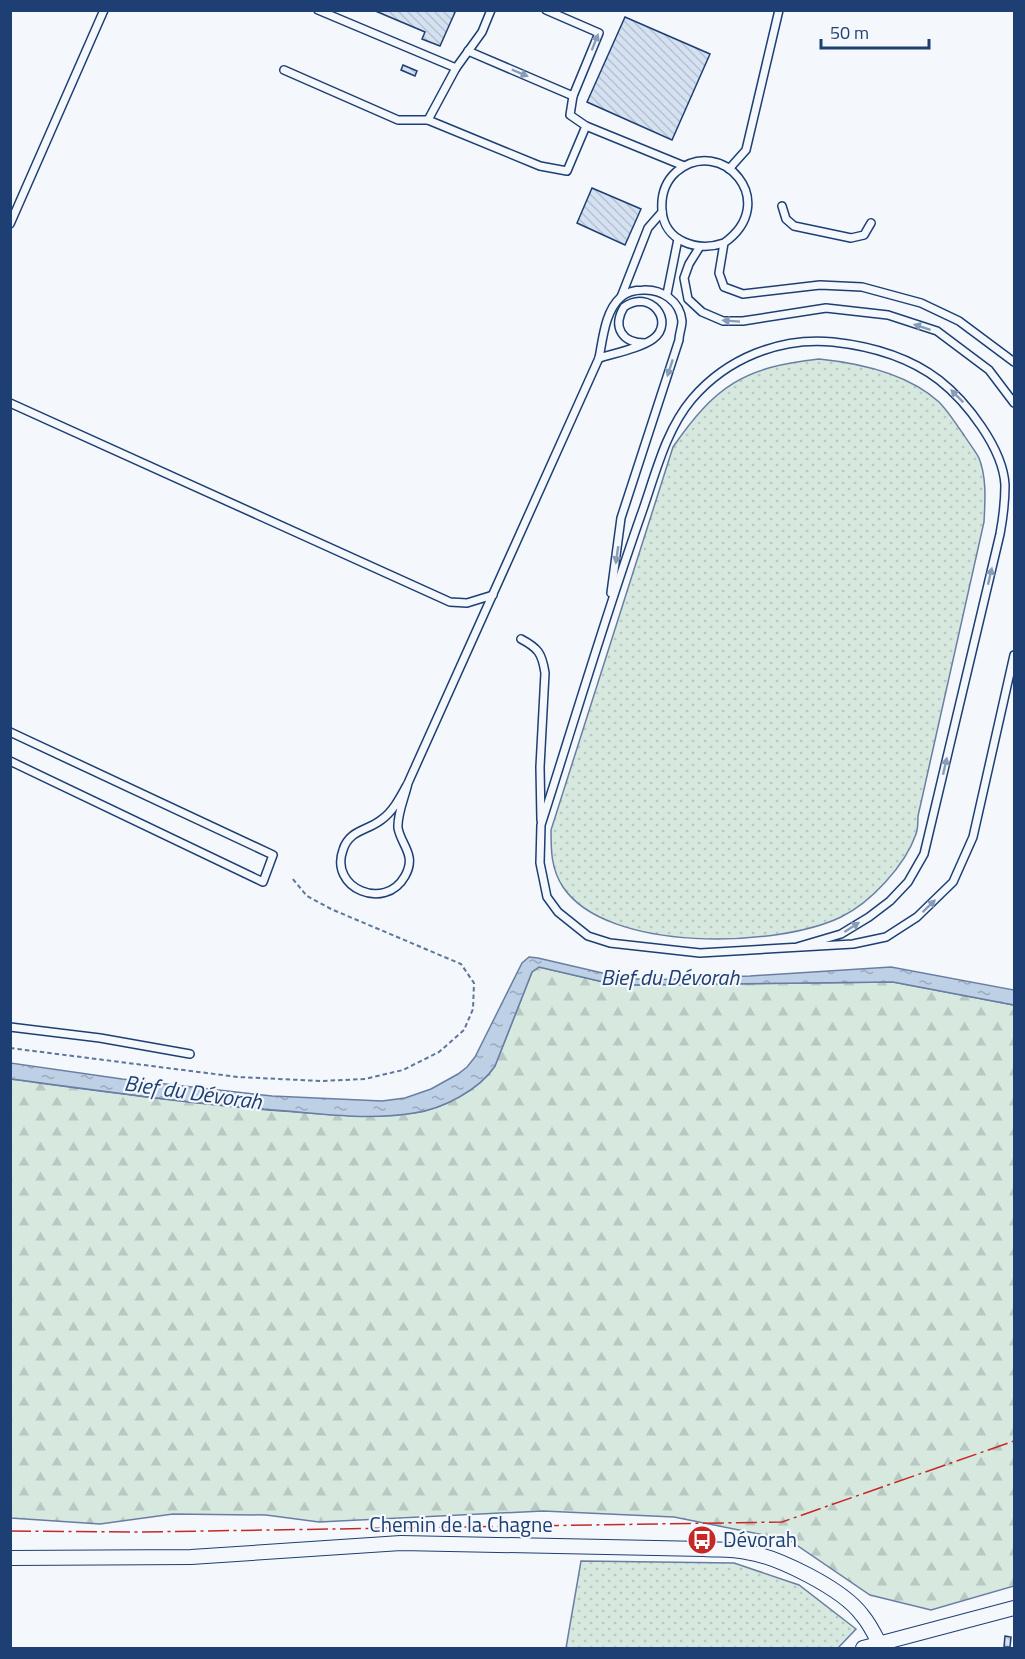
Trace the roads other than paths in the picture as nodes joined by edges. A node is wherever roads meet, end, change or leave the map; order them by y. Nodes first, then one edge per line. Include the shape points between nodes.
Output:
1 (104, 10) edge
2 (318, 10) edge
3 (491, 10) edge
4 (546, 10) edge
5 (779, 10) edge
6 (468, 51) junction
7 (456, 68) junction
8 (284, 69) dead end
9 (573, 96) junction
10 (428, 120) junction
11 (586, 126) junction
12 (684, 166) junction
13 (729, 169) junction
14 (782, 206) dead end
15 (13, 212) edge
16 (662, 212) junction
17 (872, 223) dead end
18 (10, 224) edge
19 (678, 239) junction
20 (724, 243) junction
21 (699, 248) junction
22 (667, 294) junction
23 (621, 297) junction
24 (645, 343) junction
25 (599, 358) junction
26 (1014, 362) edge
27 (10, 403) edge
28 (1014, 403) edge
29 (493, 596) junction
30 (609, 611) junction
31 (521, 639) dead end
32 (1014, 655) edge
33 (10, 732) edge
34 (10, 761) edge
35 (408, 783) junction
36 (541, 825) junction
37 (797, 947) junction
38 (10, 1027) edge
39 (190, 1054) dead end
40 (10, 1558) edge
41 (1014, 1608) edge
42 (879, 1643) junction
43 (862, 1648) edge

1 - 15 lane
2 - 7 lane
3 - 6 lane
9 -> 4 lane via 599,33
5 - 13 lane via 746,150
6 - 7 lane
6 -> 9 lane
7 - 10 lane
8 - 10 lane via 398,120
9 - 11 lane via 570,115
10 - 11 lane via 540,166 567,171
11 - 12 lane
12 - 13 lane via 707,161
12 - 16 lane via 666,185
13 - 20 lane via 747,193 748,208 741,228
14 - 17 lane via 786,219 794,226 851,238 864,235
15 - 18 lane
16 - 19 lane
16 - 23 lane via 648,228
19 - 21 lane
19 - 22 lane
20 - 21 lane
20 - 26 lane via 719,273 724,287 743,294 820,285 862,287 921,303 958,321
28 -> 21 lane via 989,370 937,332 888,315 826,308 723,321 702,312 688,299 684,278
22 - 23 lane via 635,290
22 -> 30 lane via 682,321 621,518
23 - 25 lane via 604,331
24 - 24 lane via 657,335 661,318 649,302 637,301 624,307 618,322 628,340
24 - 25 lane
25 - 29 lane
27 - 29 lane via 450,602 467,603
29 - 35 lane
30 - 36 lane
37 -> 30 lane via 841,934 890,901 908,882 924,854 1004,510 1005,482 986,435 969,408 934,376 877,350 822,341 787,343 735,362 712,379 676,423
31 - 36 lane via 543,657 545,673
37 -> 32 lane via 853,944 886,937 917,917 953,882 973,837
33 - 34 lane via 273,855 263,882
35 - 35 lane via 398,829 410,859 406,875 386,893 362,892 344,874 342,850 351,836 380,822 389,813
36 - 37 lane via 540,863 547,897 558,912 588,936 610,943 700,953
38 - 39 lane
40 - 42 street, Chemin de la Chagne via 191,1557 401,1543 747,1552 782,1563 840,1596 861,1613
41 - 42 street
42 - 43 street

